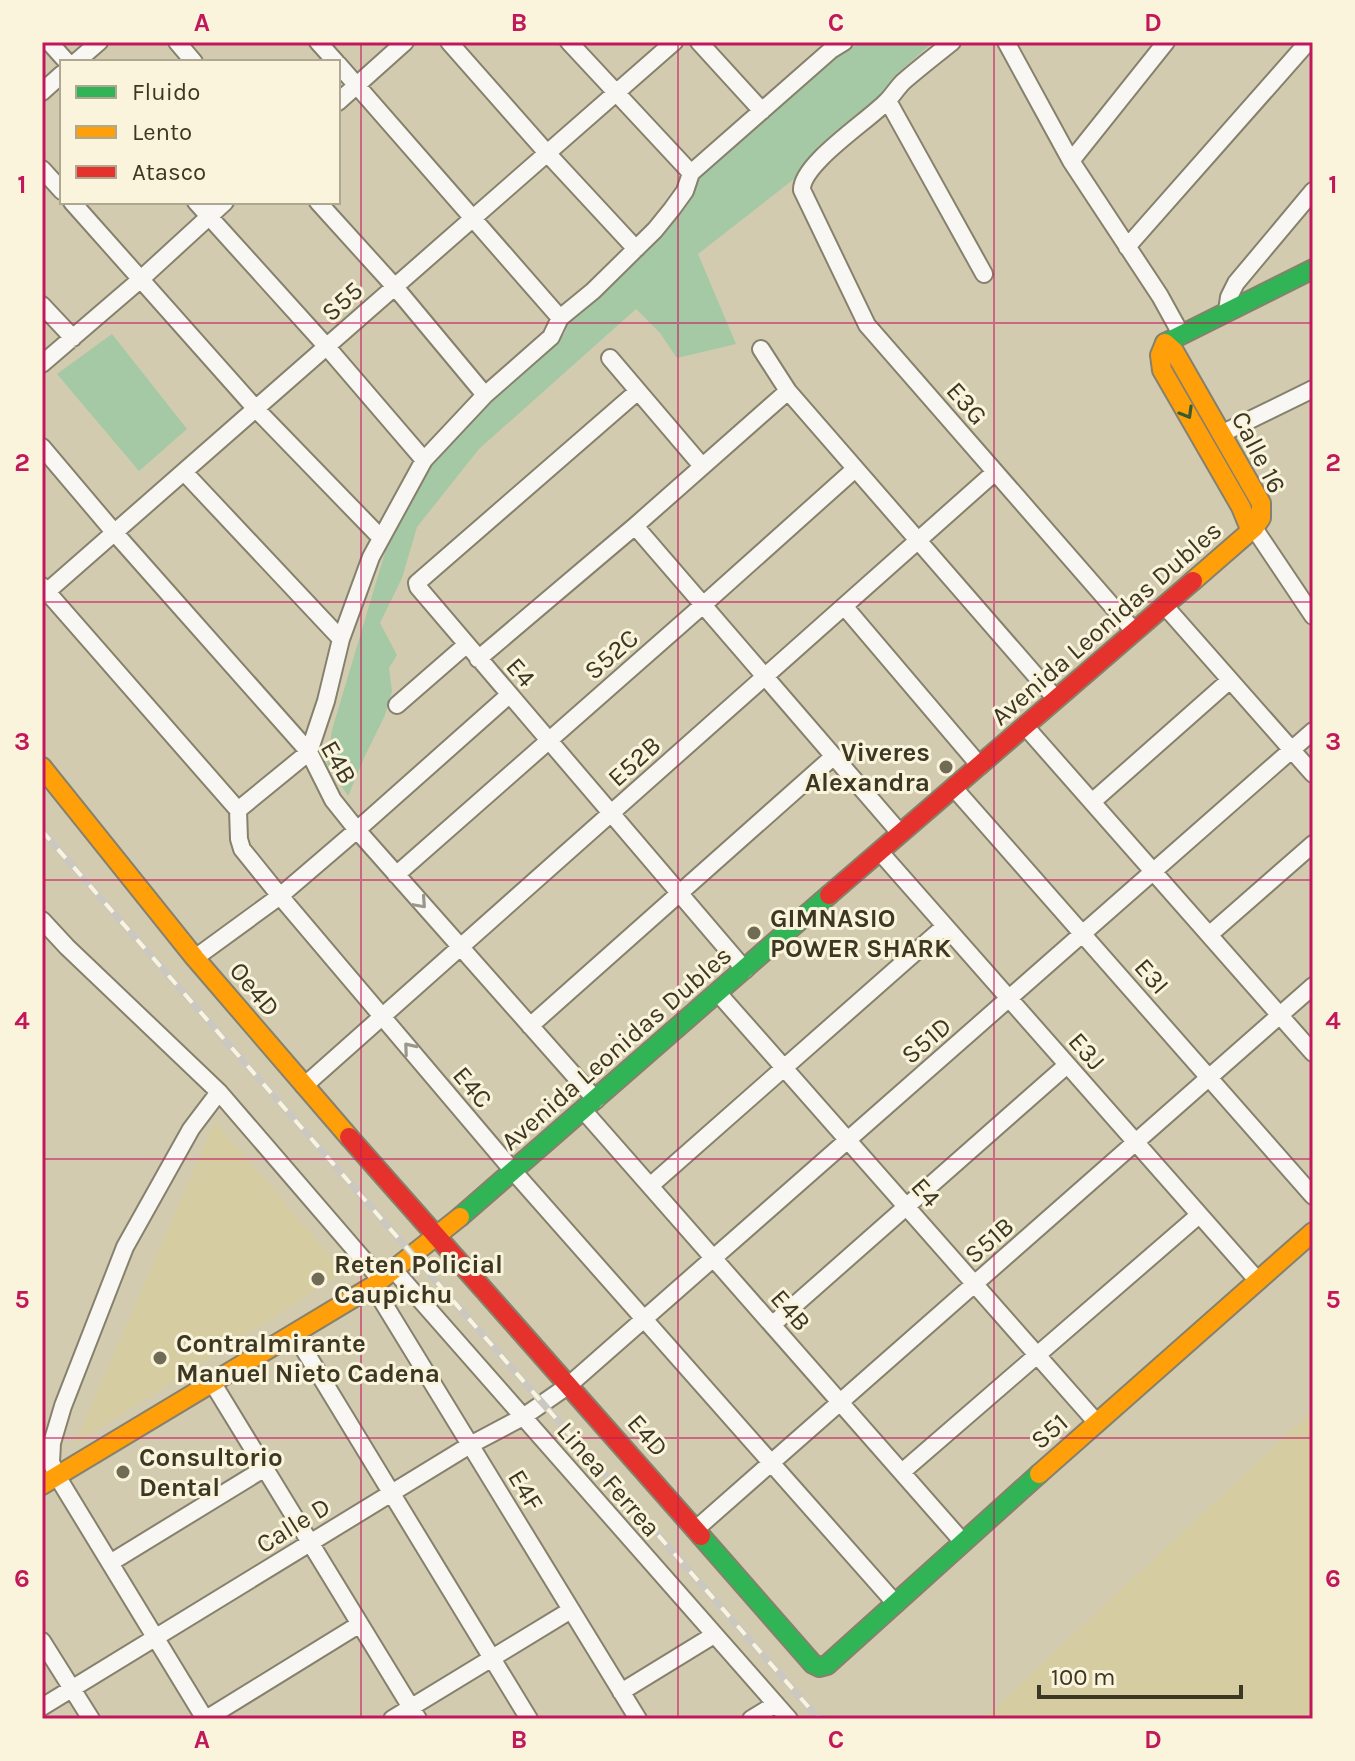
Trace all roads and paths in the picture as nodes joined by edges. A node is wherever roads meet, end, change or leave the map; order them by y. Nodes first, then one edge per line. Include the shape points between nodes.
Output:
1 (49, 42) edge
2 (99, 42) edge
3 (177, 42) edge
4 (318, 42) edge
5 (405, 42) edge
6 (449, 42) edge
7 (569, 42) edge
8 (674, 42) edge
9 (699, 42) edge
10 (952, 42) edge
11 (1006, 42) edge
12 (1308, 42) edge
13 (833, 45) edge
14 (1159, 45) edge
15 (65, 60) edge
16 (78, 60) edge
17 (192, 60) edge
18 (334, 60) edge
19 (340, 66) edge
20 (60, 76) edge
21 (357, 85) junction
22 (42, 92) edge
23 (615, 93) junction
24 (340, 100) edge
25 (888, 101) junction
26 (762, 111) junction
27 (547, 153) junction
28 (1071, 161) junction
29 (42, 169) edge
30 (691, 173) junction
31 (60, 189) edge
32 (1313, 191) edge
33 (74, 204) edge
34 (198, 204) edge
35 (223, 204) edge
36 (320, 204) edge
37 (209, 216) junction
38 (473, 219) junction
39 (1127, 247) junction
40 (636, 249) junction
41 (1313, 269) edge
42 (984, 274) dead end
43 (141, 279) junction
44 (395, 287) junction
45 (42, 305) edge
46 (1227, 311) junction
47 (560, 318) junction
48 (73, 338) junction
49 (1173, 339) junction
50 (327, 347) junction
51 (761, 349) dead end
52 (610, 358) dead end
53 (42, 364) edge
54 (1313, 389) edge
55 (638, 391) junction
56 (788, 391) junction
57 (485, 395) junction
58 (256, 409) junction
59 (1221, 434) junction
60 (42, 447) edge
61 (424, 460) junction
62 (702, 466) junction
63 (855, 469) junction
64 (184, 472) junction
65 (995, 472) junction
66 (635, 526) junction
67 (1254, 528) junction
68 (114, 532) junction
69 (381, 538) junction
70 (918, 540) junction
71 (44, 591) edge
72 (703, 605) junction
73 (1164, 605) junction
74 (844, 606) junction
75 (1313, 616) edge
76 (1134, 631) junction
77 (341, 639) junction
78 (466, 645) junction
79 (478, 659) junction
80 (765, 676) junction
81 (1230, 680) junction
82 (509, 695) junction
83 (1056, 699) junction
84 (397, 705) dead end
85 (1025, 726) junction
86 (1313, 731) edge
87 (548, 741) junction
88 (1291, 750) junction
89 (309, 752) junction
90 (834, 756) junction
91 (980, 766) junction
92 (42, 767) edge
93 (1313, 774) edge
94 (954, 788) junction
95 (1092, 802) junction
96 (238, 810) junction
97 (611, 814) junction
98 (357, 830) junction
99 (900, 833) junction
100 (1313, 844) edge
101 (880, 852) junction
102 (1153, 872) junction
103 (396, 875) junction
104 (679, 893) junction
105 (280, 896) junction
106 (42, 920) edge
107 (945, 926) junction
108 (1082, 934) junction
109 (1209, 935) junction
110 (461, 947) junction
111 (195, 958) junction
112 (745, 970) junction
113 (1313, 986) edge
114 (718, 993) junction
115 (1009, 999) junction
116 (1280, 1015) junction
117 (383, 1017) junction
118 (530, 1026) junction
119 (1313, 1053) edge
120 (1067, 1065) junction
121 (784, 1068) junction
122 (1209, 1078) junction
123 (304, 1086) junction
124 (219, 1092) junction
125 (590, 1106) junction
126 (848, 1140) junction
127 (1136, 1142) junction
128 (514, 1172) junction
129 (650, 1186) junction
130 (1313, 1196) edge
131 (907, 1207) junction
132 (1199, 1215) junction
133 (1313, 1232) edge
134 (438, 1236) junction
135 (714, 1259) junction
136 (383, 1279) junction
137 (1258, 1281) junction
138 (975, 1284) junction
139 (644, 1320) junction
140 (772, 1325) junction
141 (294, 1333) junction
142 (1037, 1355) junction
143 (212, 1382) junction
144 (569, 1385) junction
145 (840, 1403) junction
146 (523, 1417) junction
147 (1097, 1423) junction
148 (470, 1445) junction
149 (771, 1464) junction
150 (265, 1468) junction
151 (902, 1472) junction
152 (50, 1481) edge
153 (391, 1493) junction
154 (696, 1529) junction
155 (962, 1541) junction
156 (310, 1543) junction
157 (110, 1563) junction
158 (896, 1604) junction
159 (571, 1610) junction
160 (360, 1624) junction
161 (714, 1635) junction
162 (156, 1638) junction
163 (42, 1641) edge
164 (492, 1658) junction
165 (819, 1667) joint
166 (72, 1689) junction
167 (621, 1692) junction
168 (776, 1704) junction
169 (42, 1707) edge
170 (414, 1713) edge
171 (91, 1719) edge
172 (206, 1719) edge
173 (392, 1719) edge
174 (529, 1719) edge
175 (638, 1719) edge
176 (751, 1719) edge
177 (789, 1719) edge

1 - 15 street
2 - 16 street
3 - 17 street
4 - 18 street
5 - 21 street
6 - 27 street
7 - 23 street
8 - 23 street, S55
9 - 26 street
10 - 25 street
11 - 28 street
12 - 39 street
13 - 26 street
14 - 28 street
19 - 21 street
20 - 22 street
21 - 24 street
21 - 38 street
23 - 27 street, S55
23 - 30 street
25 - 42 street
25 - 65 street, E3G via 807,174 802,190 867,325
26 - 30 street
27 - 38 street, S55
27 - 40 street
28 - 39 street
29 - 31 street
30 - 40 street via 672,209
32 - 46 street via 1236,283
33 - 43 street
34 - 37 street
35 - 37 street
36 - 44 street
37 - 43 street
37 - 50 street
38 - 44 street, S55
38 - 47 street
39 - 49 street via 1160,296
40 - 47 street
41 - 46 main road
43 - 48 street
43 - 58 street
44 - 50 street, S55
44 - 57 street
45 - 48 street
46 - 49 main road
47 - 57 street via 551,337
48 - 53 street
49 - 59 main road, Calle 16 via 1174,351
49 -> 67 main road, Calle 16 via 1160,355 1162,370
50 - 58 street, S55
50 - 61 street
51 - 56 street
52 - 55 street
54 - 59 street
55 - 62 street
55 - 78 street, E4 via 417,583
56 - 62 street
56 - 63 street
57 - 61 street
58 - 64 street, S55
58 - 69 street
59 - 67 main road, Calle 16 via 1261,503 1261,518
60 - 68 street, E4B
61 - 69 street
62 - 66 street
63 - 70 street
63 - 72 street, S52C
64 - 68 street, S55
64 - 77 street
65 - 70 street, E52B
65 - 76 street, E3G
66 - 72 street
66 - 79 street
67 - 73 main road, Avenida Leonidas Dubles
67 - 75 street
68 - 71 street, S55
68 - 89 street, E4B
69 - 77 street
70 - 74 street, E52B
70 - 83 street
71 - 96 street
72 - 80 street
72 - 87 street, S52C
73 - 76 main road, Avenida Leonidas Dubles
73 - 81 street
74 - 80 street, E52B
74 - 91 street
76 - 83 main road, Avenida Leonidas Dubles
77 - 89 street
78 - 79 street, E4
78 - 84 street
79 - 82 street, E4
80 - 90 street
80 - 97 street, E52B
81 - 88 street
81 - 95 street
82 - 87 street, E4
82 - 98 street
83 - 85 main road, Avenida Leonidas Dubles
85 - 91 main road, Avenida Leonidas Dubles
85 - 95 street
86 - 88 street, S51D
87 - 97 street, E4
87 - 103 street, S52C
88 - 93 street
88 - 102 street, S51D
89 - 96 street
89 - 98 street, E4B via 333,800
90 - 99 street
90 - 104 street
91 - 94 main road, Avenida Leonidas Dubles
92 - 111 main road, Oe4D
94 - 99 main road, Avenida Leonidas Dubles
94 - 108 street, E3I
95 - 102 street
96 - 105 street, E4C via 242,849
97 - 104 street, E4
97 - 110 street, E52B
98 - 103 street, E4B
98 - 105 street
99 - 101 main road, Avenida Leonidas Dubles
100 - 109 street
101 - 107 street, E3J
101 - 112 main road, Avenida Leonidas Dubles
102 - 108 street, S51D
102 - 109 street
103 -> 110 street, E4B
104 - 112 street, E4
104 - 118 street
105 - 111 street
105 - 117 street, E4C
106 - 124 street, E4F
107 - 115 street, E3J
107 - 121 street
108 - 115 street, S51D
108 - 122 street, E3I
109 - 116 street
110 - 117 street, E52B
110 - 118 street, E4B
111 - 123 main road, Oe4D
112 - 114 main road, Avenida Leonidas Dubles
113 - 116 street, S51B
114 - 121 street, E4
114 - 125 main road, Avenida Leonidas Dubles
115 - 120 street, E3J
115 - 126 street, S51D
116 - 119 street
116 - 122 street, S51B
117 - 123 street, E52B
128 -> 117 street, E4C
118 - 125 street, E4B
120 - 127 street, E3J
120 - 131 street
121 - 126 street, E4
121 - 129 street
122 - 127 street, S51B
122 - 130 street, E3I
123 - 134 main road, Oe4D
124 - 136 street, E4F
124 - 152 street via 191,1129 125,1247 63,1406 52,1443
125 - 128 main road, Avenida Leonidas Dubles
125 - 129 street, E4B
126 - 131 street, E4
126 - 135 street, S51D
127 - 132 street, E3J
127 - 138 street, S51B
128 - 134 main road, Avenida Leonidas Dubles
128 - 139 street, E4C
129 - 135 street, E4B
131 - 138 street, E4
131 - 140 street
132 - 137 street, E3J
132 - 142 street
133 - 137 main road, S51
134 - 136 main road, Avenida Leonidas Dubles
134 - 144 main road, E4D
135 - 139 street, S51D
135 - 140 street, E4B
136 - 141 main road, Avenida Leonidas Dubles
136 - 146 street, Linea Ferrea
136 - 148 street, E4F
137 - 147 main road, S51
138 - 142 street, E4
138 - 145 street, S51B
139 - 144 street, S51D
139 - 149 street, E4C
140 - 145 street, E4B
141 - 143 main road, Avenida Leonidas Dubles
141 - 153 street
142 - 147 street, E4
142 - 151 street
143 - 150 street
143 - 152 main road, Avenida Leonidas Dubles
144 - 146 street, Calle D
144 - 154 main road, E4D
145 - 149 street, S51B
145 - 151 street, E4B
146 - 148 street, Calle D
146 - 161 street, Linea Ferrea
147 - 155 main road, S51
148 - 153 street, Calle D
148 - 159 street, E4F
149 - 154 street, S51B
149 - 158 street, E4C
150 - 156 street
150 - 157 street
151 - 155 street, E4B
152 - 157 street
153 - 156 street, Calle D
153 - 164 street
154 - 165 main road, E4D
155 - 158 main road, S51
156 - 160 street
156 - 162 street, Calle D
157 - 162 street
158 - 165 main road, S51
159 - 164 street
159 - 167 street, E4F
160 - 170 street
160 - 172 street
161 - 167 street
161 - 168 street, Linea Ferrea
162 - 166 street, Calle D
162 - 172 street
163 - 166 street
164 - 170 street
164 - 174 street
166 - 169 street, Calle D
166 - 171 street
167 - 175 street, E4F
168 - 176 street
168 - 177 street, Linea Ferrea
170 - 173 street

